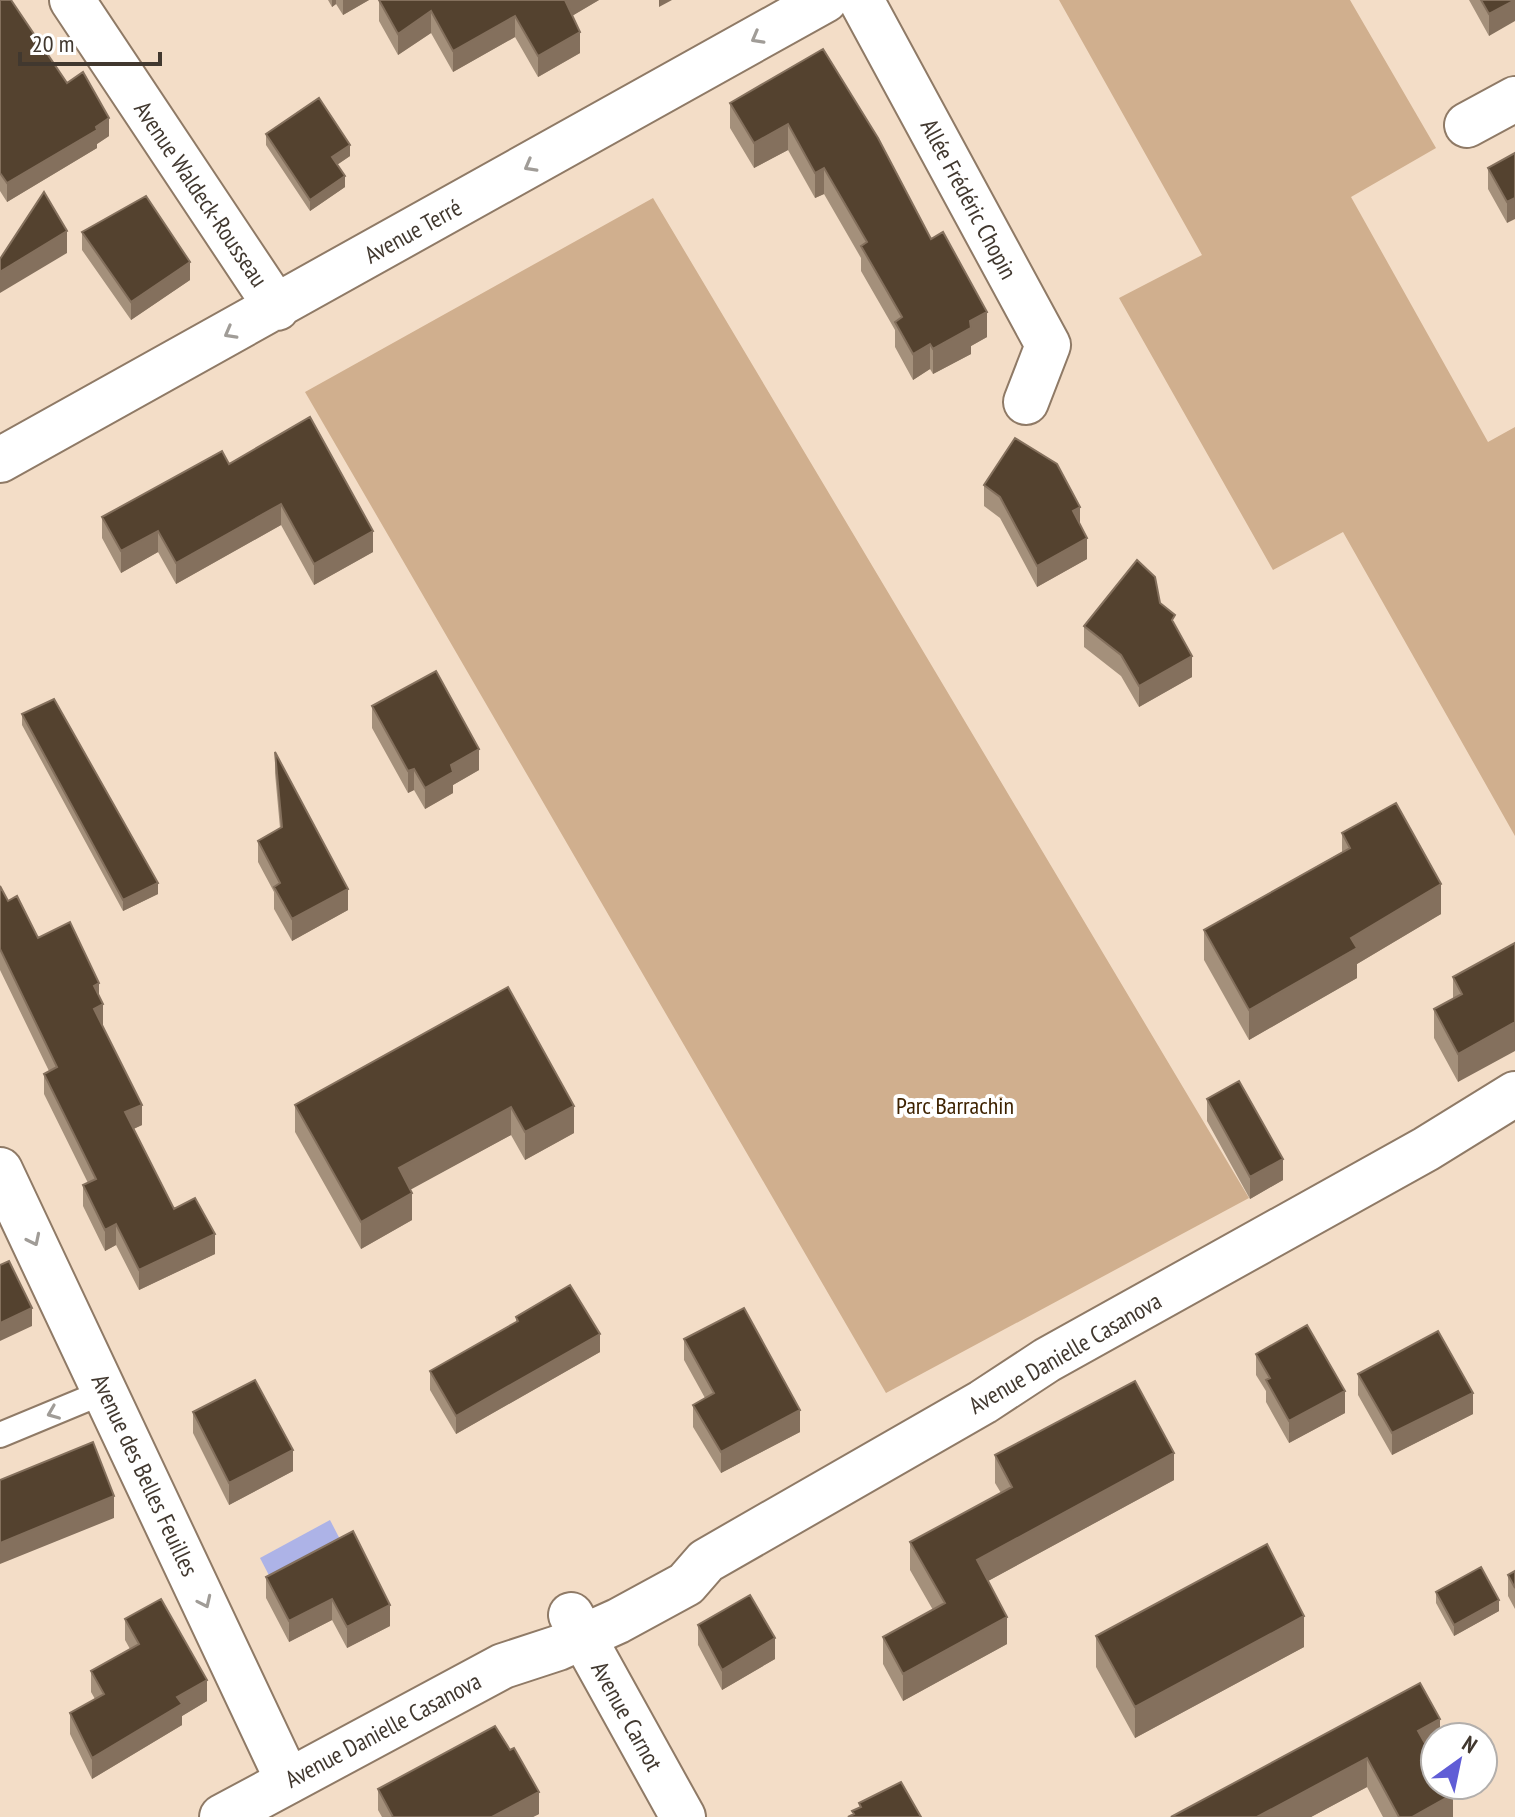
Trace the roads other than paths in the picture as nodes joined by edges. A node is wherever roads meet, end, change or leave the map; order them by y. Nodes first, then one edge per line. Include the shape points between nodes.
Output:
1 (72, 0) edge
2 (825, 0) edge
3 (861, 0) edge
4 (1515, 99) edge
5 (1467, 125) dead end
6 (277, 308) junction
7 (1026, 402) dead end
8 (0, 460) edge
9 (1515, 1094) edge
10 (1515, 1111) edge
11 (1426, 1149) junction
12 (0, 1170) edge
13 (106, 1391) junction
14 (0, 1435) edge
15 (578, 1626) junction
16 (288, 1781) junction
17 (222, 1817) edge
18 (683, 1817) edge

1 - 6 street, Avenue Waldeck-Rousseau
2 -> 6 street, Avenue Terré
3 - 7 street, Allée Frédéric Chopin via 1048,345
4 - 5 street
6 -> 8 street, Avenue Terré
9 - 11 street, Avenue Danielle Casanova
10 - 11 street, Avenue Danielle Casanova via 1460,1142
11 - 15 street, Avenue Danielle Casanova via 1047,1360 706,1561 686,1584
12 -> 13 street, Avenue des Belles Feuilles
13 -> 14 lane
13 -> 16 street, Avenue des Belles Feuilles
15 - 16 street, Avenue Danielle Casanova
15 - 18 street, Avenue Carnot
16 - 17 street, Avenue Danielle Casanova

